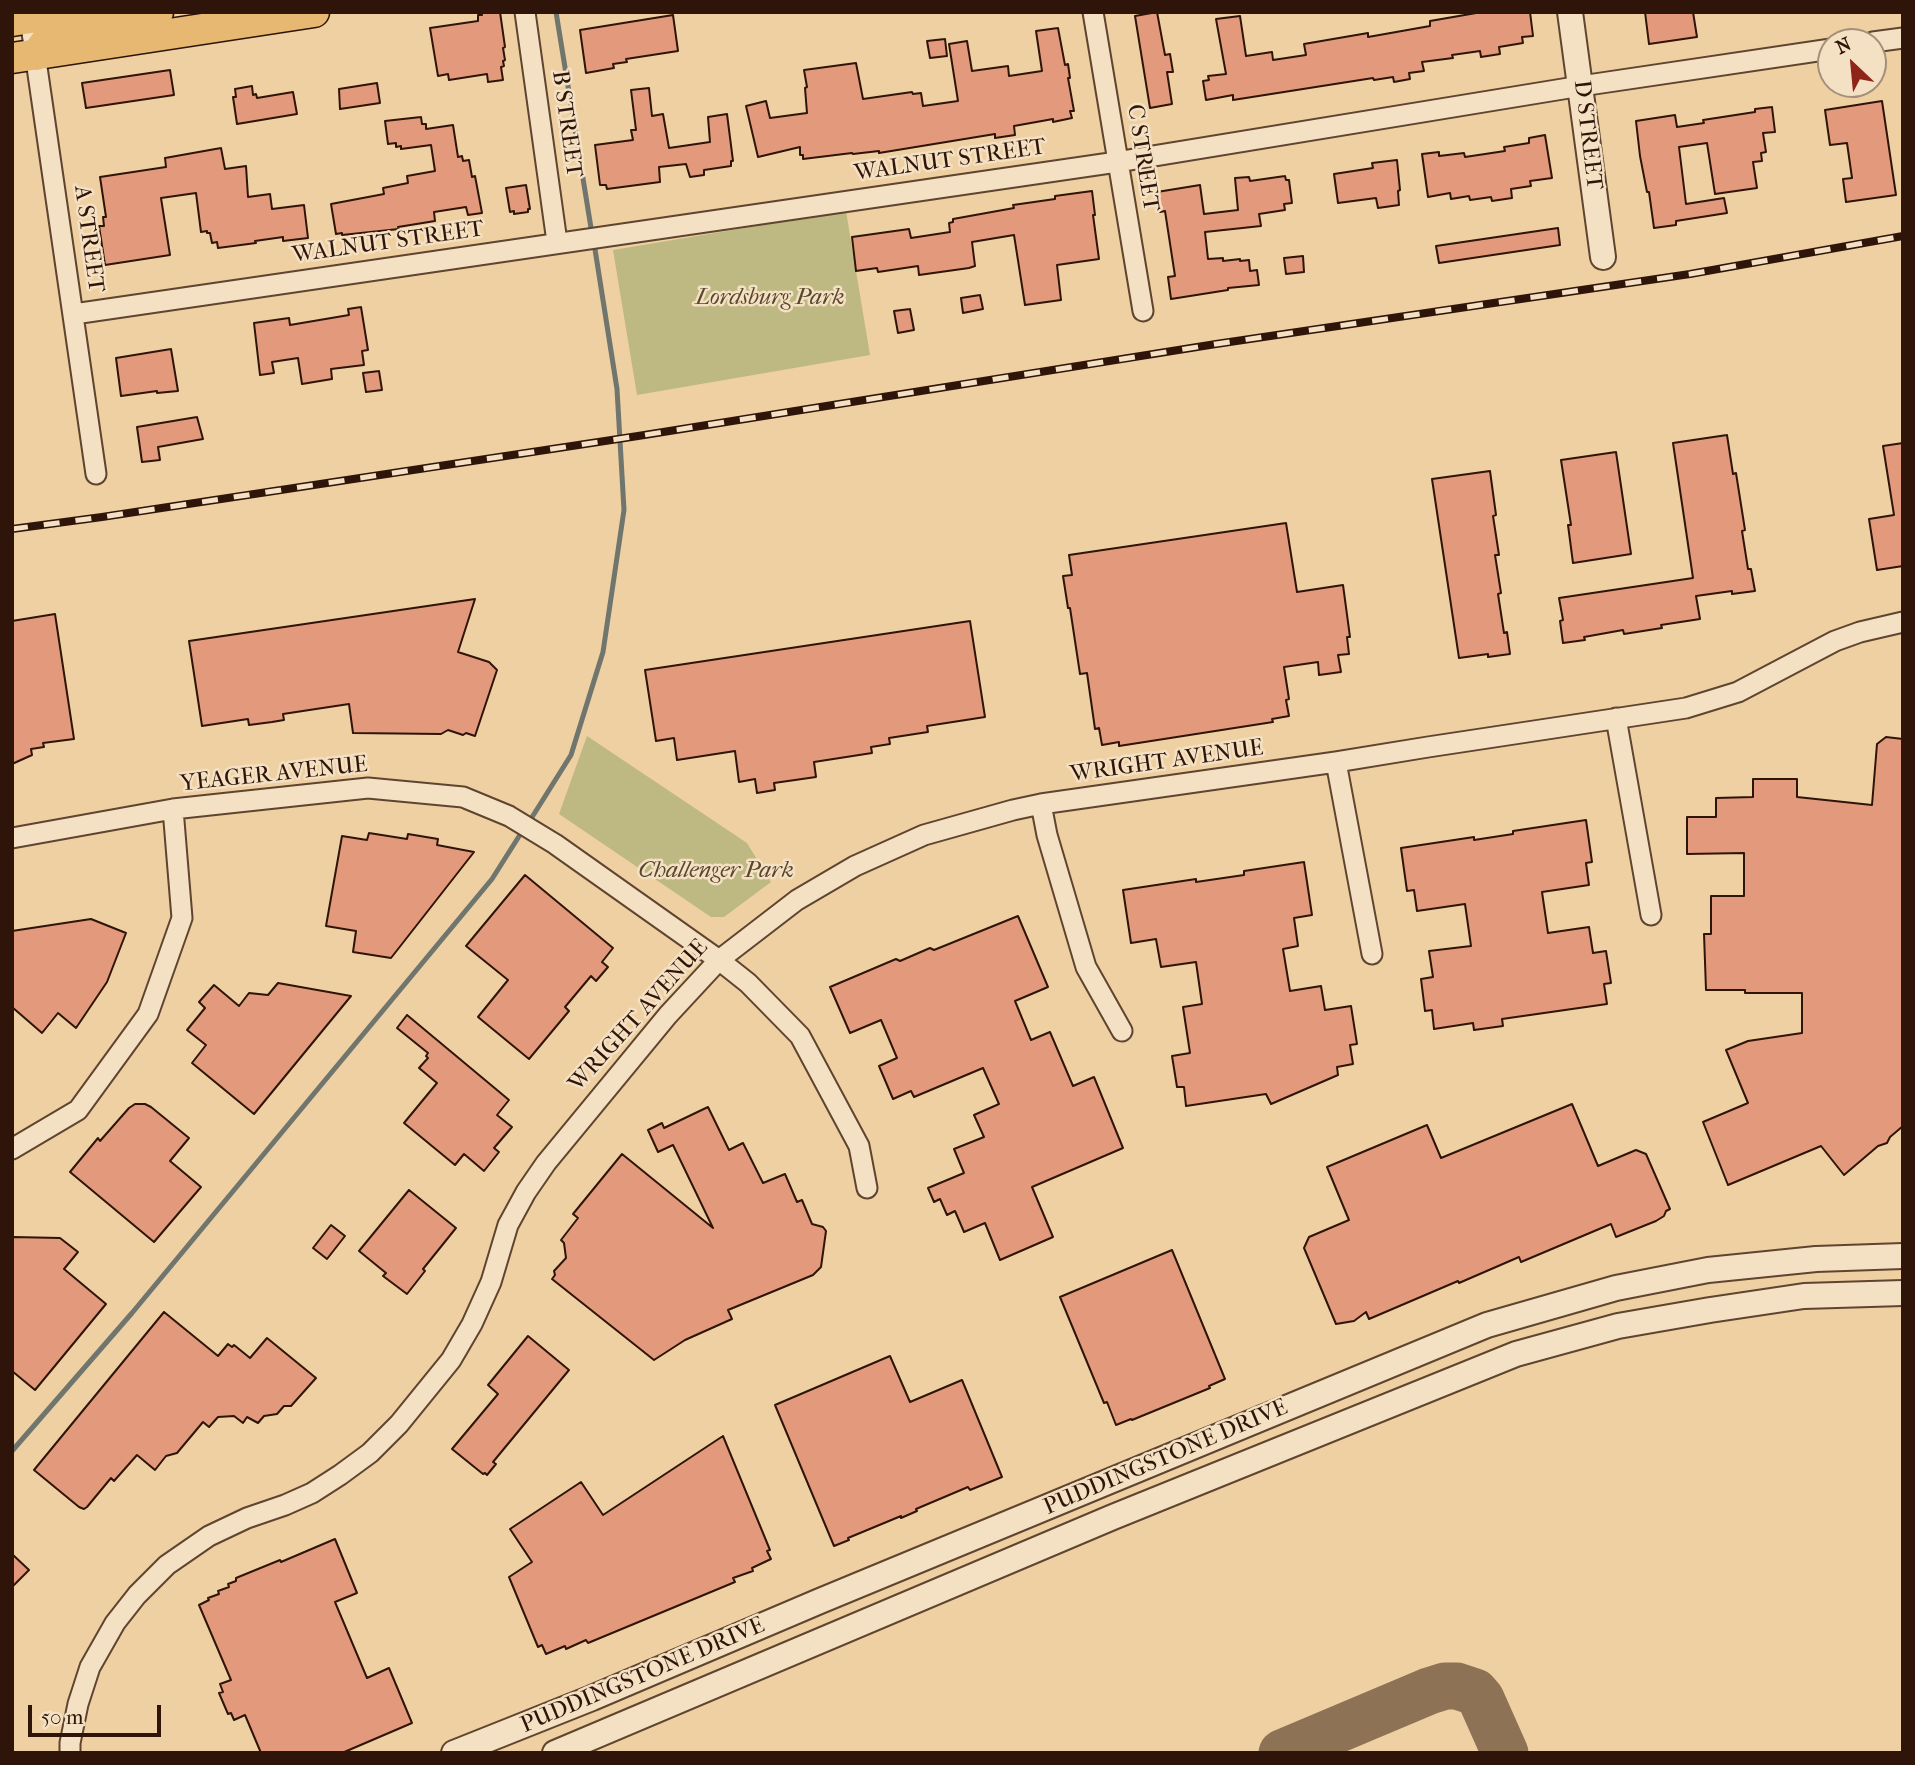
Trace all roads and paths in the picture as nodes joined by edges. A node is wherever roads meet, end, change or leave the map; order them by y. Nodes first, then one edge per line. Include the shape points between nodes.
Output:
1 (66, 12) edge
2 (158, 12) edge
3 (314, 12) edge
4 (525, 12) edge
5 (1093, 12) edge
6 (1570, 12) edge
7 (21, 21) edge
8 (1817, 51) edge
9 (24, 56) edge
10 (1581, 86) junction
11 (1117, 162) junction
12 (566, 241) junction
13 (1603, 257) dead end
14 (1143, 311) dead end
15 (74, 314) junction
16 (96, 474) dead end
17 (1903, 622) edge
18 (1616, 718) junction
19 (1336, 762) junction
20 (1041, 804) junction
21 (173, 809) junction
22 (12, 838) edge
23 (1650, 915) dead end
24 (1371, 954) dead end
25 (719, 960) junction
26 (1122, 1031) dead end
27 (12, 1149) edge
28 (867, 1188) dead end
29 (1903, 1256) edge
30 (1903, 1293) edge
31 (70, 1753) edge
32 (454, 1753) edge
33 (555, 1753) edge

1 - 7 main road
2 - 9 main road via 56,28
3 - 9 main road
4 - 12 street, B STREET
5 - 11 street, C STREET
6 - 10 street, D STREET
7 - 9 street, A STREET
8 - 10 street, WALNUT STREET
9 - 15 street, A STREET
10 - 11 street, WALNUT STREET
10 - 13 street, D STREET
11 - 12 street, WALNUT STREET
11 - 14 street, C STREET
12 - 15 street, WALNUT STREET
15 - 16 street, A STREET
17 - 18 street, WRIGHT AVENUE via 1835,640 1738,692 1686,708
18 - 19 street, WRIGHT AVENUE
18 - 23 street
19 - 20 street, WRIGHT AVENUE
19 - 24 street
20 - 25 street, WRIGHT AVENUE via 924,835 855,866 797,900
20 - 26 street via 1086,967
21 - 22 street, YEAGER AVENUE
21 - 25 street, YEAGER AVENUE via 368,788 463,797 544,837
21 - 27 street via 182,918 148,1014 78,1110
25 - 28 street, YEAGER AVENUE via 800,1036 859,1146
25 - 31 street, WRIGHT AVENUE via 583,1116 526,1192 508,1226 472,1324 399,1424 340,1475 312,1493 209,1536 167,1565 137,1595 90,1667
29 - 32 street, PUDDINGSTONE DRIVE via 1708,1270 1616,1288 1487,1325
30 - 33 street, PUDDINGSTONE DRIVE via 1804,1296 1710,1310 1618,1326 1516,1354 1114,1517

